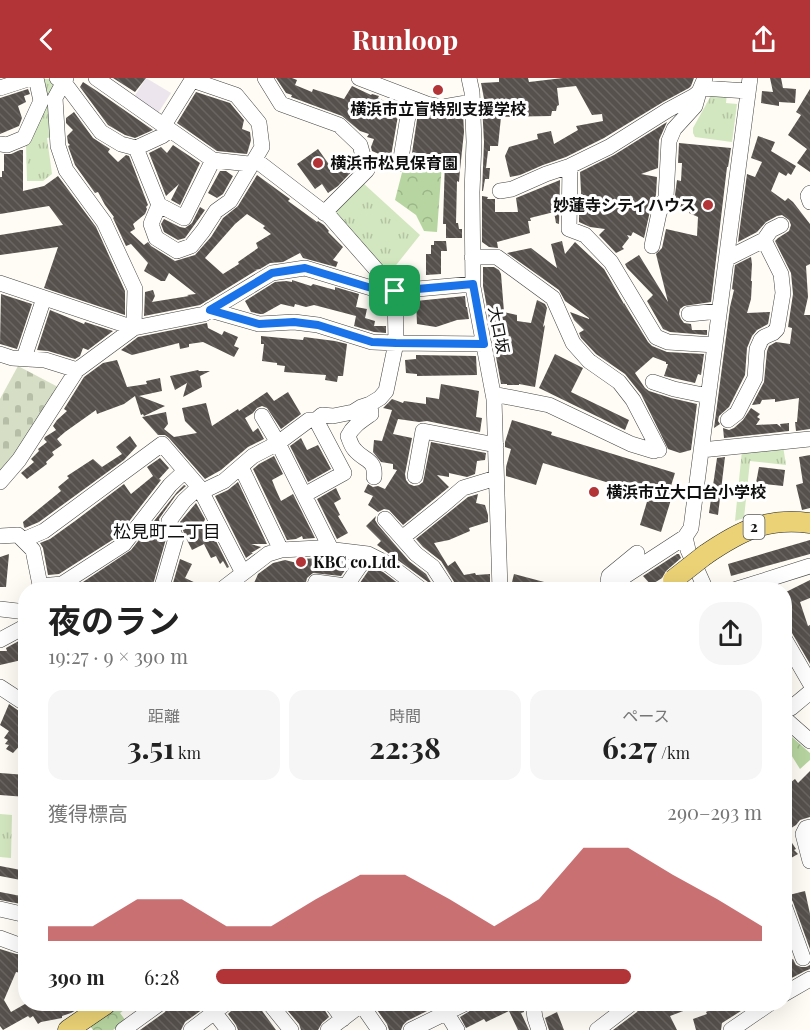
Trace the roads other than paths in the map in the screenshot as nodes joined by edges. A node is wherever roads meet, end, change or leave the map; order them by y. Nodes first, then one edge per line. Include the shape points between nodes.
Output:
1 (31, 78) edge
2 (36, 78) edge
3 (96, 78) edge
4 (265, 78) edge
5 (359, 78) edge
6 (469, 78) edge
7 (62, 79) edge
8 (749, 84) edge
9 (701, 86) edge
10 (0, 88) edge
11 (411, 98) junction
12 (472, 102) junction
13 (167, 128) junction
14 (0, 144) edge
15 (136, 148) junction
16 (213, 160) junction
17 (253, 163) junction
18 (400, 164) dead end
19 (570, 166) junction
20 (500, 191) dead end
21 (810, 193) edge
22 (810, 202) edge
23 (159, 205) junction
24 (324, 213) junction
25 (781, 225) dead end
26 (764, 240) junction
27 (652, 246) dead end
28 (472, 257) junction
29 (726, 259) junction
30 (0, 283) edge
31 (473, 284) junction
32 (395, 291) junction
33 (44, 298) junction
34 (210, 310) junction
35 (719, 311) junction
36 (689, 314) dead end
37 (134, 328) junction
38 (396, 343) junction
39 (484, 344) junction
40 (715, 345) junction
41 (0, 354) edge
42 (24, 358) junction
43 (77, 370) junction
44 (653, 382) dead end
45 (493, 394) junction
46 (708, 396) junction
47 (370, 404) junction
48 (262, 416) dead end
49 (316, 420) junction
50 (728, 420) dead end
51 (810, 439) edge
52 (278, 443) junction
53 (496, 445) junction
54 (701, 450) junction
55 (241, 467) junction
56 (185, 471) junction
57 (415, 476) dead end
58 (374, 477) dead end
59 (496, 478) junction
60 (0, 482) edge
61 (200, 489) junction
62 (304, 495) junction
63 (386, 519) dead end
64 (810, 524) edge
65 (0, 536) edge
66 (685, 537) junction
67 (402, 538) junction
68 (23, 540) junction
69 (331, 549) junction
70 (281, 550) junction
71 (637, 553) dead end
72 (368, 554) junction
73 (810, 566) edge
74 (243, 573) junction
75 (40, 582) edge
76 (65, 582) edge
77 (163, 582) edge
78 (231, 582) edge
79 (349, 582) edge
80 (412, 582) edge
81 (443, 582) edge
82 (500, 582) edge
83 (608, 582) edge
84 (616, 582) edge
85 (675, 582) edge
86 (702, 582) edge
87 (759, 582) edge
88 (0, 609) edge
89 (18, 611) edge
90 (18, 630) edge
91 (0, 640) edge
92 (792, 652) edge
93 (810, 683) edge
94 (0, 687) edge
95 (809, 693) edge
96 (18, 699) edge
97 (792, 705) edge
98 (792, 717) edge
99 (810, 741) edge
100 (810, 827) edge
101 (810, 861) edge
102 (0, 909) edge
103 (18, 913) edge
104 (792, 936) edge
105 (0, 938) edge
106 (18, 944) edge
107 (803, 958) dead end
108 (810, 979) edge
109 (792, 989) edge
110 (96, 1011) edge
111 (149, 1011) edge
112 (216, 1011) edge
113 (221, 1011) edge
114 (276, 1011) edge
115 (337, 1011) edge
116 (353, 1011) edge
117 (367, 1011) edge
118 (534, 1011) edge
119 (623, 1011) edge
120 (759, 1011) edge
121 (447, 1012) joint
122 (343, 1019) junction
123 (68, 1030) edge
124 (123, 1030) edge
125 (191, 1030) edge
126 (228, 1030) edge
127 (291, 1030) edge
128 (328, 1030) edge
129 (379, 1030) edge
130 (411, 1030) edge
131 (457, 1030) edge
132 (539, 1030) edge
133 (597, 1030) edge
134 (731, 1030) edge

1 - 10 street
2 - 14 street via 41,101 24,138
3 - 13 street
4 - 24 street via 281,104 339,125 360,145 367,170
5 - 11 street
6 - 12 street, 大口坂
7 - 15 street via 100,132
7 - 37 street via 55,98 58,146 66,170 104,222 135,289
8 - 9 street
8 - 29 street
9 - 19 street via 609,147
9 - 27 street via 695,106 674,129 669,141 666,197
11 - 12 street via 444,107
11 - 18 street
12 - 28 street, 大口坂
13 - 15 street via 162,136
13 - 16 street
13 - 17 street via 192,80 239,94 259,123 262,147
15 - 23 street
16 - 17 street
16 - 23 street via 183,218
17 - 23 street via 230,201 216,211 191,246 177,251 156,238 151,224
17 - 24 street via 257,161
19 - 20 street
19 - 40 street via 569,229 585,236 611,262 656,337 668,342
21 - 22 street
24 - 32 street
25 - 26 street
26 - 29 street
26 - 50 street via 781,274 783,293 777,329 761,340 755,378 737,413
28 - 31 street, 大口坂
28 - 45 street via 497,257 553,298 573,343 589,361 619,382 633,400 657,450 631,444 549,405
29 - 35 street
30 - 33 street
31 - 32 street
31 - 39 street, 大口坂
32 - 34 street via 378,290 305,268 272,273
32 - 38 street
33 - 37 street
33 - 42 street
34 - 37 street via 204,315
34 - 38 street via 259,324 318,325 372,342
35 - 36 street
35 - 40 street
37 - 43 street
38 - 39 street
38 - 47 street via 386,391
39 - 45 street, 大口坂
40 - 46 street
41 - 42 street
42 - 43 street
43 - 60 street via 19,460
44 - 46 street
45 - 53 street, 大口坂
46 - 54 street
47 - 49 street via 344,415 322,415
47 - 58 street via 370,414 348,436 355,451 375,469
48 - 52 street
49 - 52 street via 309,420
49 - 62 street via 344,473
51 - 54 street
52 - 55 street
52 - 62 street
53 - 57 street via 423,431
53 - 59 street, 大口坂
54 - 66 street via 691,528
55 - 61 street via 224,481
55 - 70 street
56 - 61 street
56 - 68 street via 162,444 44,531
56 - 76 street via 124,544
59 - 67 street via 463,488
59 - 82 street, 大口坂
61 - 74 street
61 - 77 street via 184,501 169,521 176,538
62 - 69 street
63 - 67 street
64 - 85 main road, 2, bridge via 789,521 736,534
65 - 68 street via 18,536
66 - 84 street
66 - 86 street
67 - 81 street via 433,567
68 - 75 street via 33,550
69 - 70 street
69 - 72 street
70 - 74 street via 268,554
71 - 83 street via 609,576
72 - 79 street
72 - 80 street
73 - 87 street
74 - 78 street
88 - 89 street
90 - 91 street
92 - 93 street
94 - 96 street
95 - 97 street
98 - 99 street
100 - 101 street via 803,834
102 - 103 street
104 - 107 street
105 - 106 street
108 - 109 street
110 - 123 main road
111 - 124 street
112 - 125 street
113 - 126 street
114 - 127 street
115 - 122 street
116 - 122 street
117 - 129 street
118 - 132 street
119 - 133 street
120 - 134 street
121 - 130 street
121 - 131 street
122 - 128 street

